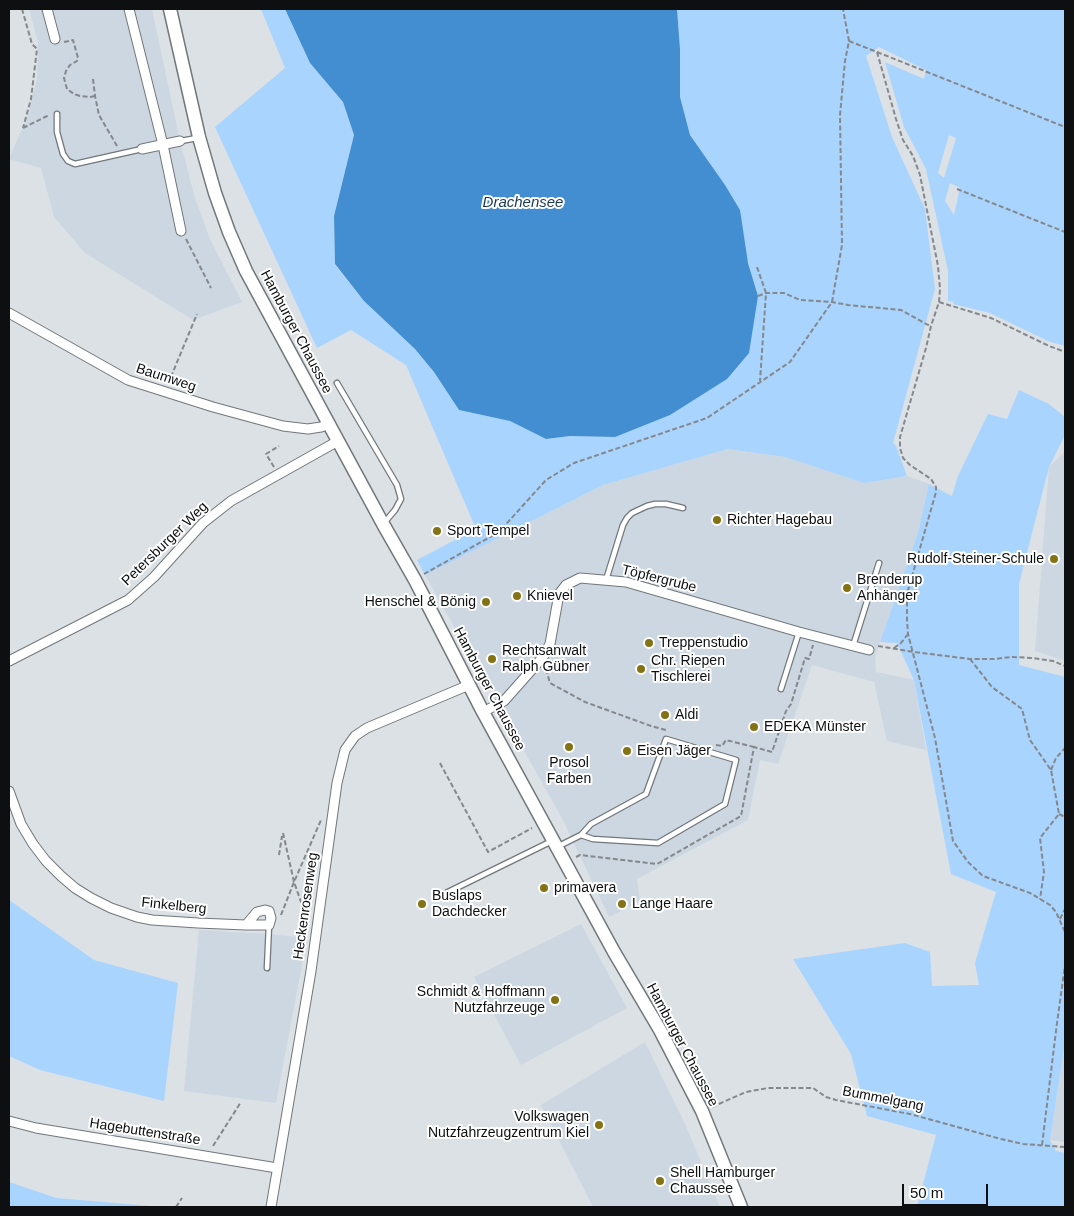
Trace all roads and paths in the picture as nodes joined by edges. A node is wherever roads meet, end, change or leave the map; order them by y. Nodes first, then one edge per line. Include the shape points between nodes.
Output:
1 (22, 9) edge
2 (47, 9) edge
3 (128, 9) edge
4 (170, 9) edge
5 (843, 9) edge
6 (55, 39) dead end
7 (849, 41) junction
8 (64, 42) dead end
9 (877, 52) junction
10 (64, 78) junction
11 (60, 79) dead end
12 (93, 79) dead end
13 (95, 96) junction
14 (57, 114) joint
15 (1065, 127) edge
16 (199, 137) junction
17 (180, 141) joint
18 (162, 145) junction
19 (142, 150) joint
20 (120, 154) junction
21 (957, 189) dead end
22 (181, 231) joint
23 (1065, 232) edge
24 (757, 267) dead end
25 (211, 288) dead end
26 (766, 293) junction
27 (758, 296) dead end
28 (832, 302) junction
29 (939, 302) junction
30 (9, 313) edge
31 (197, 314) dead end
32 (930, 326) junction
33 (1065, 352) edge
34 (760, 382) junction
35 (337, 383) dead end
36 (164, 392) junction
37 (329, 424) junction
38 (338, 441) junction
39 (279, 446) dead end
40 (278, 475) junction
41 (683, 508) dead end
42 (383, 524) junction
43 (879, 563) dead end
44 (414, 580) junction
45 (606, 580) junction
46 (798, 632) junction
47 (908, 634) junction
48 (816, 636) junction
49 (853, 646) junction
50 (894, 648) junction
51 (869, 650) joint
52 (914, 652) junction
53 (970, 659) junction
54 (9, 661) edge
55 (539, 661) junction
56 (1065, 666) edge
57 (469, 685) junction
58 (781, 689) dead end
59 (483, 712) junction
60 (668, 731) dead end
61 (713, 744) dead end
62 (754, 747) junction
63 (1065, 748) edge
64 (440, 763) dead end
65 (1051, 770) junction
66 (455, 782) dead end
67 (452, 784) junction
68 (9, 791) edge
69 (470, 809) dead end
70 (466, 811) junction
71 (1059, 814) junction
72 (1065, 817) edge
73 (321, 819) dead end
74 (543, 822) junction
75 (581, 835) junction
76 (484, 836) dead end
77 (481, 838) junction
78 (555, 844) junction
79 (279, 856) dead end
80 (566, 863) junction
81 (294, 882) junction
82 (446, 894) dead end
83 (1040, 899) junction
84 (1065, 909) edge
85 (1060, 919) junction
86 (246, 924) junction
87 (269, 925) junction
88 (1065, 932) edge
89 (316, 934) junction
90 (1065, 965) edge
91 (267, 968) dead end
92 (241, 1102) dead end
93 (702, 1112) junction
94 (9, 1121) edge
95 (1042, 1145) junction
96 (1065, 1147) edge
97 (206, 1156) junction
98 (277, 1168) junction
99 (182, 1198) dead end
100 (176, 1207) edge
101 (271, 1207) edge
102 (741, 1207) edge

1 - 14 path via 32,44 37,49 31,99 23,128
2 - 6 street
3 - 18 street
4 - 16 main road, Hamburger Chaussee
5 - 7 path
7 - 9 path
7 - 28 path via 840,115 842,244
8 - 10 path via 73,40 78,58
9 - 15 path
9 - 29 path via 900,133 920,175 938,266
10 - 11 path
10 - 13 path via 67,88 74,94
12 - 13 path
13 - 20 path via 100,116
14 - 20 lane via 57,132 68,161 75,164
16 - 17 lane
16 - 37 main road, Hamburger Chaussee via 215,193 246,271
17 - 18 street
18 - 19 street
18 - 22 street
19 - 20 lane
21 - 23 path
22 - 25 path
24 - 26 path
26 - 27 path
26 - 28 path
26 - 34 path
28 - 32 path via 901,310
28 - 34 path via 790,362
29 - 32 path
29 - 33 path via 991,318
30 - 36 street, Baumweg via 128,380
31 - 36 path
32 - 47 path via 900,437 903,458 931,479 936,487 907,594
34 - 44 path via 707,418 574,463 546,480 499,532
35 - 42 lane via 397,485 401,499
36 - 37 street, Baumweg via 284,426 308,429
37 - 38 main road, Hamburger Chaussee
38 - 40 street, Petersburger Weg
38 - 42 main road, Hamburger Chaussee
39 - 40 path via 266,454
40 - 54 street, Petersburger Weg via 231,502 203,523 154,577 128,600
41 - 45 lane via 655,504 632,513 623,525
42 - 44 main road, Hamburger Chaussee
43 - 49 lane
44 - 57 main road, Hamburger Chaussee
45 - 46 street, Töpfergrube via 626,582
45 - 55 street, Töpfergrube via 580,578 566,585 559,594 550,644
46 - 48 street, Töpfergrube
46 - 58 lane
47 - 50 path
47 - 52 path
48 - 49 street, Töpfergrube
48 - 62 path via 772,752
49 - 51 street, Töpfergrube
50 - 51 path via 879,646 877,651
50 - 52 path
52 - 53 path
52 - 83 path via 935,738 953,842 983,876
53 - 56 path via 1032,658
53 - 65 path via 992,687 1022,708 1030,740
55 - 59 street, Töpfergrube via 504,701
55 - 60 path via 547,670 550,683 557,687 585,702
57 - 59 main road, Hamburger Chaussee
57 - 89 street, Heckenrosenweg via 367,728 355,736 345,750 337,783
59 - 74 main road, Hamburger Chaussee
61 - 62 path via 722,746 726,740
62 - 80 path via 741,816 657,864 580,855
63 - 65 path
64 - 67 path
65 - 71 path
66 - 67 path
67 - 70 path
68 - 86 street, Finkelberg via 32,844 61,876 91,898 111,908 152,920
69 - 70 path
70 - 77 path
71 - 72 path
71 - 83 path via 1040,838 1044,872
73 - 81 path
74 - 77 path via 488,852
74 - 78 main road, Hamburger Chaussee
75 - 75 lane via 591,824 646,794 666,739 736,760 724,804 658,843 593,839
75 - 78 lane
76 - 77 path
78 - 80 main road, Hamburger Chaussee
78 - 82 lane
79 - 81 path via 283,833
80 - 93 main road, Hamburger Chaussee
81 - 87 path via 277,926
81 - 89 path
83 - 85 path via 1050,905
84 - 85 path
85 - 88 path
86 - 87 street, Finkelberg
86 - 87 street via 257,912 265,910 269,911 271,918
87 - 91 lane
89 - 98 street, Heckenrosenweg
90 - 95 path
92 - 97 path
93 - 95 path, Bummelgang via 746,1092 768,1088 813,1088 836,1100 910,1114 1023,1144
93 - 102 main road, Hamburger Chaussee
94 - 97 street, Hagebuttenstraße
95 - 96 path, Bummelgang
97 - 98 street, Hagebuttenstraße
98 - 101 street, Heckenrosenweg
99 - 100 path

